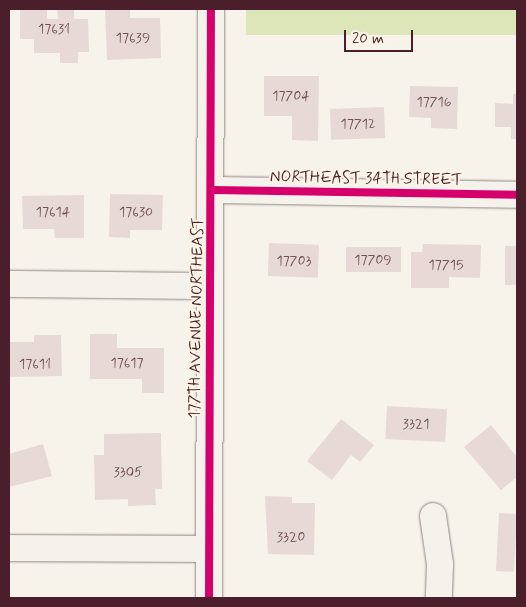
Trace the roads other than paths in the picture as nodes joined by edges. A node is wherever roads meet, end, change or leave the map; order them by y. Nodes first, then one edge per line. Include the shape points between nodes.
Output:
1 (211, 9) edge
2 (213, 190) junction
3 (517, 195) edge
4 (9, 284) edge
5 (210, 286) junction
6 (433, 516) dead end
7 (9, 548) edge
8 (208, 549) junction
9 (209, 598) edge
10 (439, 598) edge

1 - 2 street, 177TH AVENUE NORTHEAST
2 - 3 street, NORTHEAST 34TH STREET
2 - 5 street, 177TH AVENUE NORTHEAST
4 - 5 street
5 - 8 street, 177TH AVENUE NORTHEAST
6 - 10 street via 440,564
7 - 8 street
8 - 9 street, 177TH AVENUE NORTHEAST

